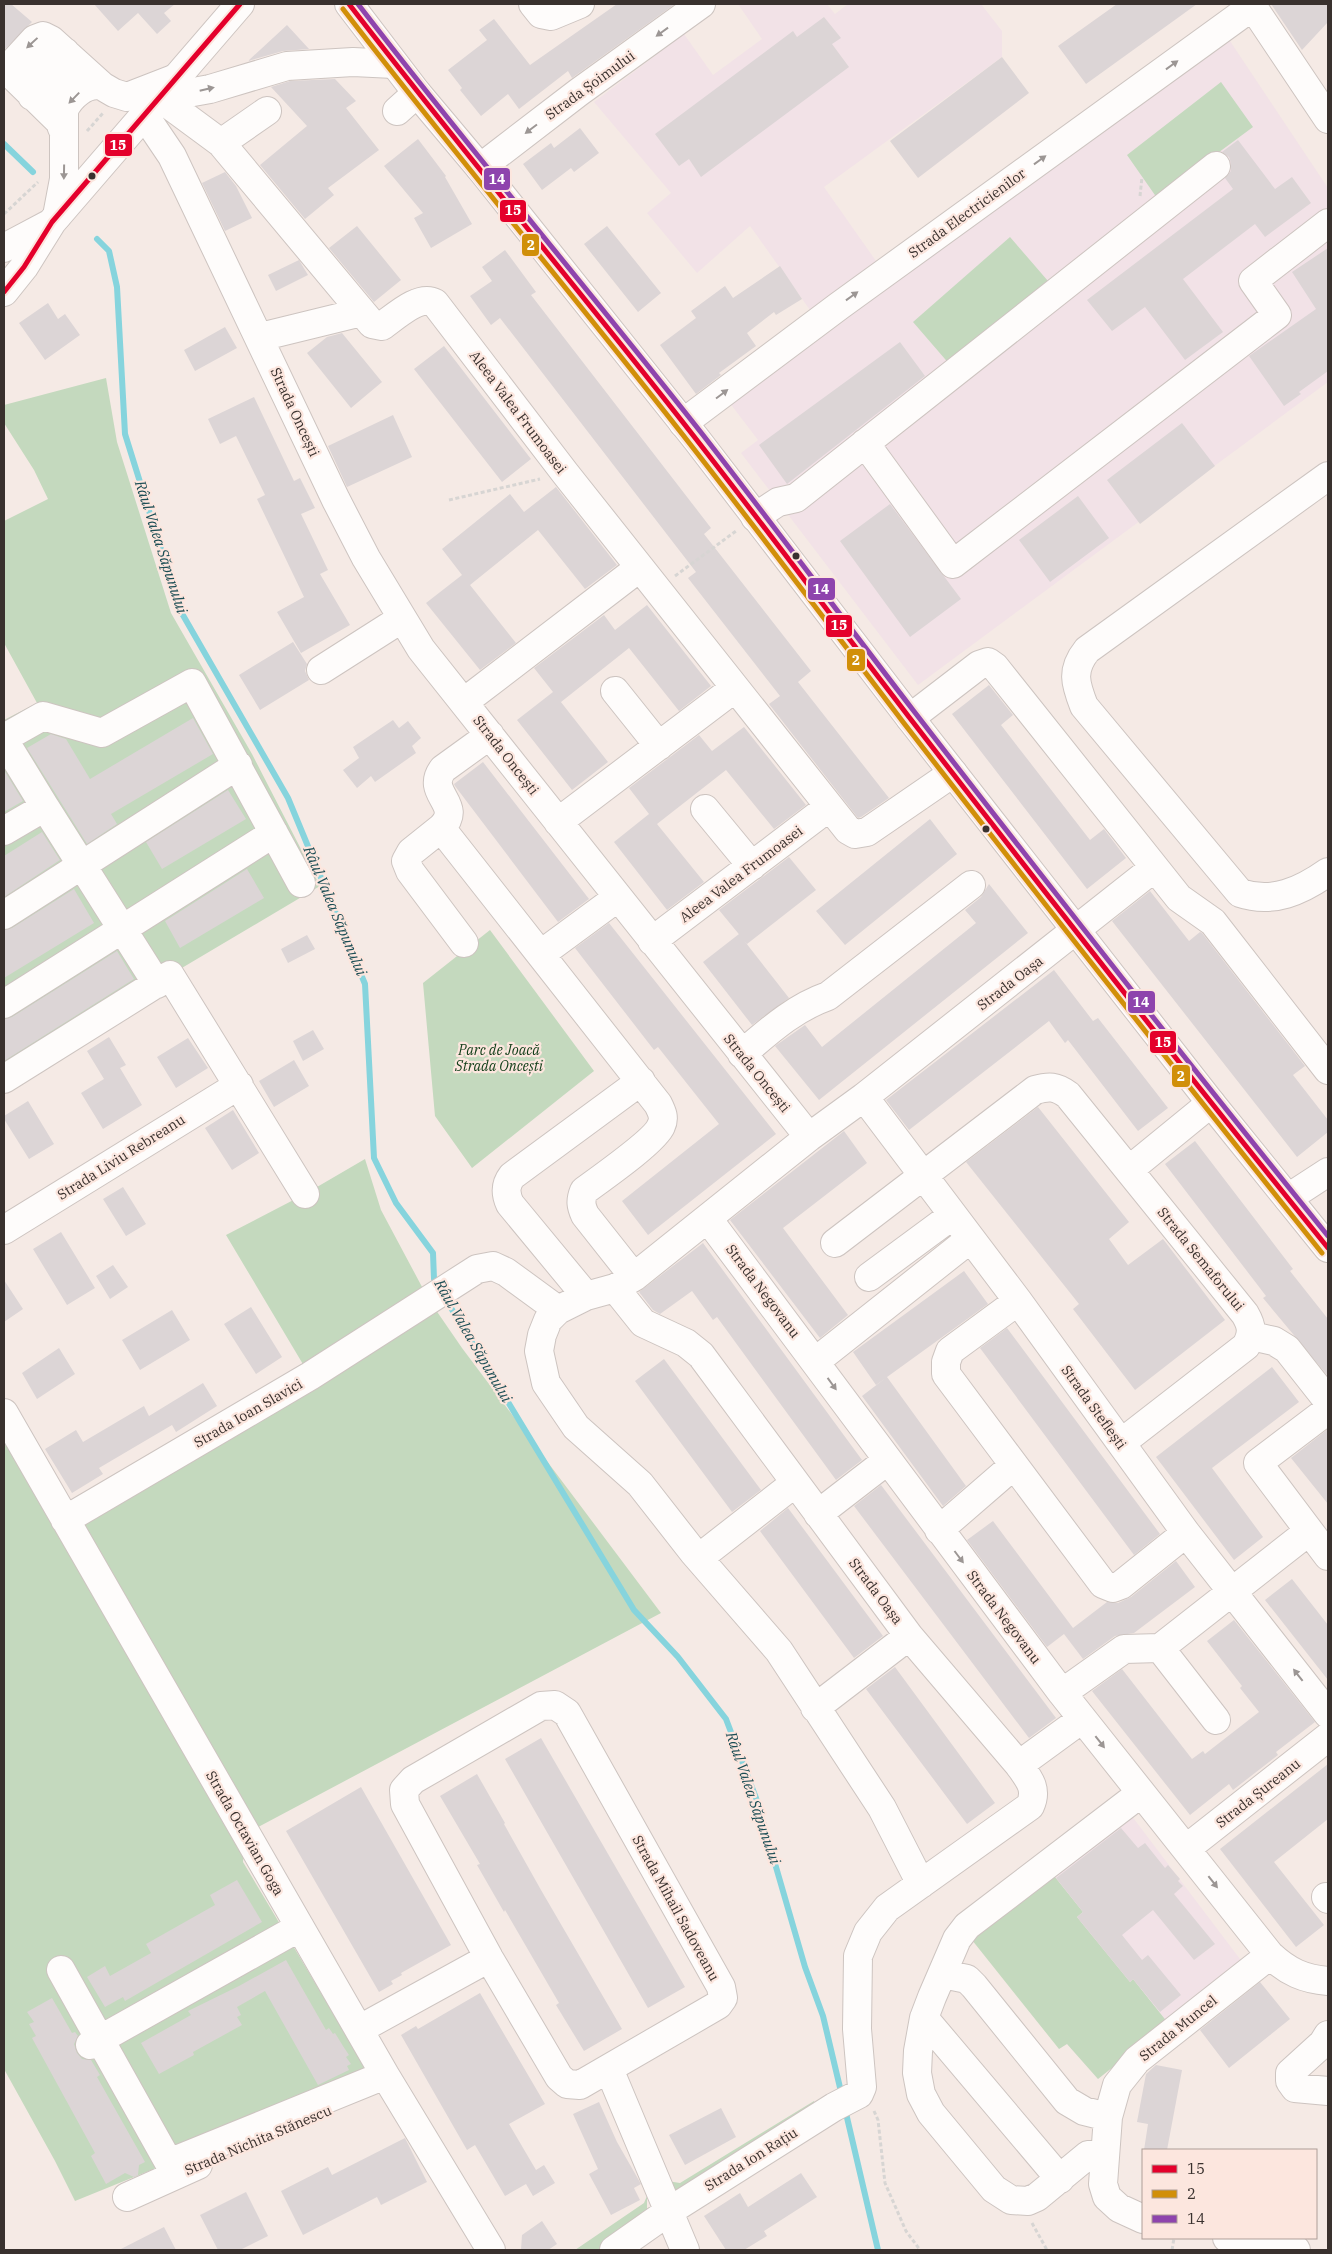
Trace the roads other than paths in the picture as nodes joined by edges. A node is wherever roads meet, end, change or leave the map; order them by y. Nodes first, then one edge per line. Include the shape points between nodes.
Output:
1 (224, 4) edge
2 (240, 4) edge
3 (350, 4) edge
4 (533, 4) edge
5 (580, 4) edge
6 (701, 4) edge
7 (1252, 5) edge
8 (394, 64) junction
9 (83, 69) junction
10 (183, 69) junction
11 (152, 107) junction
12 (267, 110) dead end
13 (48, 112) junction
14 (1328, 119) edge
15 (221, 143) junction
16 (1216, 166) dead end
17 (480, 168) junction
18 (55, 219) junction
19 (1328, 223) edge
20 (4, 248) edge
21 (4, 292) edge
22 (372, 319) junction
23 (260, 337) junction
24 (683, 423) junction
25 (865, 443) junction
26 (1328, 476) edge
27 (755, 517) junction
28 (639, 568) junction
29 (401, 619) junction
30 (321, 670) dead end
31 (735, 688) junction
32 (615, 691) dead end
33 (464, 702) junction
34 (910, 718) junction
35 (490, 735) junction
36 (4, 739) edge
37 (659, 746) junction
38 (238, 765) junction
39 (953, 772) junction
40 (45, 807) junction
41 (829, 807) junction
42 (706, 809) dead end
43 (558, 822) junction
44 (441, 828) junction
45 (4, 831) edge
46 (274, 833) junction
47 (82, 864) junction
48 (752, 866) junction
49 (1154, 868) junction
50 (1328, 872) edge
51 (301, 883) dead end
52 (971, 885) dead end
53 (617, 898) junction
54 (4, 915) edge
55 (123, 930) junction
56 (1076, 930) junction
57 (652, 941) junction
58 (464, 943) dead end
59 (541, 954) junction
60 (164, 980) junction
61 (4, 1004) edge
62 (742, 1054) junction
63 (1328, 1070) edge
64 (4, 1079) edge
65 (641, 1081) junction
66 (239, 1085) junction
67 (864, 1097) junction
68 (1211, 1103) junction
69 (809, 1137) junction
70 (1129, 1170) junction
71 (1328, 1172) edge
72 (923, 1175) junction
73 (305, 1194) dead end
74 (1288, 1198) junction
75 (952, 1215) junction
76 (708, 1219) junction
77 (4, 1230) edge
78 (970, 1239) junction
79 (836, 1243) dead end
80 (1328, 1248) edge
81 (869, 1277) dead end
82 (624, 1283) junction
83 (586, 1296) junction
84 (1018, 1301) junction
85 (558, 1310) junction
86 (1252, 1336) junction
87 (816, 1361) junction
88 (1328, 1401) edge
89 (1328, 1410) edge
90 (4, 1413) edge
91 (1121, 1443) junction
92 (888, 1460) junction
93 (1014, 1465) junction
94 (795, 1483) junction
95 (818, 1514) junction
96 (65, 1520) junction
97 (938, 1530) junction
98 (1308, 1532) junction
99 (1186, 1533) junction
100 (1328, 1556) edge
101 (699, 1558) junction
102 (1233, 1591) junction
103 (910, 1636) junction
104 (1160, 1648) junction
105 (1062, 1693) junction
106 (815, 1708) junction
107 (1328, 1714) edge
108 (1082, 1719) junction
109 (1216, 1720) dead end
110 (1328, 1737) edge
111 (1019, 1765) junction
112 (1141, 1793) junction
113 (1187, 1848) junction
114 (921, 1884) junction
115 (288, 1919) junction
116 (1270, 1955) junction
117 (489, 1958) junction
118 (943, 1974) junction
119 (1326, 1976) edge
120 (66, 1980) dead end
121 (924, 2018) junction
122 (1328, 2035) edge
123 (95, 2042) junction
124 (366, 2052) junction
125 (608, 2069) junction
126 (1328, 2091) edge
127 (849, 2097) joint
128 (1108, 2116) junction
129 (1104, 2154) junction
130 (1060, 2179) junction
131 (127, 2197) dead end
132 (668, 2212) junction
133 (1142, 2219) edge
134 (1233, 2239) edge
135 (491, 2250) edge
136 (614, 2250) edge
137 (685, 2250) edge
138 (1296, 2250) edge

1 - 10 street
2 - 10 street
3 - 8 street
4 - 5 street via 541,14 552,16
6 -> 17 street, Strada Șoimului
7 - 14 street
24 -> 7 street, Strada Electricienilor
11 -> 8 street via 287,66 353,62
8 - 17 street via 407,102
9 - 10 street via 114,94 126,97
9 -> 13 street via 92,85 83,88 65,107
9 -> 13 street via 54,53 31,77 30,85
10 - 11 street
11 - 15 street
11 - 18 street
11 - 23 street, Strada Oncești via 172,156
12 - 15 street
13 -> 18 street via 64,185
15 - 22 street
16 - 25 street
17 - 24 street
18 - 20 street
18 - 21 street
19 - 25 street via 1253,281 1277,315 953,564
22 - 23 street
22 - 28 street, Aleea Valea Frumoasei via 421,301 435,304
23 - 29 street, Strada Oncești via 336,500
24 - 27 street
25 - 27 street via 796,498 778,502
26 - 50 street via 1087,650 1075,673 1084,706 1240,893 1252,897 1284,896 1307,887
27 - 34 street
28 - 31 street, Aleea Valea Frumoasei
28 - 33 street
29 - 30 street
29 - 33 street, Strada Oncești
31 - 37 street
31 - 41 street, Aleea Valea Frumoasei
32 - 37 street
33 - 35 street, Strada Oncești
34 - 39 street
34 - 49 street via 979,665 988,662
35 - 43 street, Strada Oncești
35 - 44 street via 443,768 438,776 438,786 450,812 450,818
36 - 38 street via 43,716 102,733 192,683
36 - 40 street
37 - 43 street
38 - 46 street
38 - 47 street
39 - 41 street, Aleea Valea Frumoasei via 867,832 856,834 848,830
39 - 56 street
40 - 45 street
40 - 47 street
41 - 48 street, Aleea Valea Frumoasei
42 - 48 street
43 - 53 street, Strada Oncești
44 - 58 street via 411,852 406,861 410,871
44 - 59 street
46 - 51 street
46 - 55 street
47 - 54 street
47 - 55 street
48 - 57 street, Aleea Valea Frumoasei
49 - 56 street, Strada Oașa
49 - 63 street via 1179,898 1213,922
52 - 62 street via 828,996 791,1014
53 - 57 street, Strada Oncești
53 - 59 street
55 - 60 street
55 - 61 street
56 - 67 street, Strada Oașa
56 - 68 street
57 - 62 street, Strada Oncești
59 - 65 street
60 - 64 street
60 - 66 street
62 - 69 street, Strada Oncești
65 - 82 street, Strada Oașa via 658,1104 664,1119 661,1127 656,1135 584,1191 581,1198 585,1215
65 - 83 street via 508,1182 506,1196 510,1204
66 - 73 street
66 - 77 street, Strada Liviu Rebreanu
67 - 69 street, Strada Oașa
67 - 72 street, Strada Steflești
68 - 70 street
68 - 74 street
69 - 76 street, Strada Oașa
70 - 72 street, Strada Semaforului via 1068,1095 1058,1087 1046,1086 1035,1090
70 - 86 street, Strada Semaforului via 1245,1314 1251,1324
71 - 74 street
72 - 75 street, Strada Steflești
72 - 79 street
74 - 80 street
75 - 78 street, Strada Steflești
75 - 81 street
76 - 82 street, Strada Oașa
76 - 87 street, Strada Negovanu
78 - 84 street, Strada Steflești
78 - 87 street
82 - 83 street
82 - 94 street, Strada Oașa via 643,1323 686,1343 702,1355
83 - 85 street
84 - 91 street, Strada Steflești
84 - 93 street via 950,1351 946,1362 946,1374
85 - 96 street, Strada Ioan Slavici via 506,1272 493,1266 477,1269 310,1376
85 - 101 street via 548,1320 539,1351 546,1383 576,1427 640,1484
86 - 88 street via 1274,1341 1287,1349
86 - 91 street via 1246,1346
87 -> 92 street, Strada Negovanu
89 - 98 street via 1258,1463
90 - 96 street, Strada Octavian Goga
91 - 99 street, Strada Steflești
92 - 95 street
92 - 97 street, Strada Negovanu
93 - 97 street
93 - 99 street via 1103,1584 1113,1588
94 - 95 street, Strada Oașa
94 - 101 street
95 - 103 street, Strada Oașa
96 - 115 street, Strada Octavian Goga via 254,1868
97 -> 105 street, Strada Negovanu
98 - 100 street
98 - 102 street
99 - 102 street, Strada Steflești
101 - 106 street via 779,1651
102 - 104 street
107 -> 102 street, Strada Steflești
103 - 106 street
103 - 111 street, Strada Oașa
104 - 105 street via 1124,1649
104 - 109 street
105 - 108 street, Strada Negovanu
106 - 114 street via 882,1808
108 - 111 street
108 -> 112 street, Strada Negovanu
110 - 113 street, Strada Șureanu
111 - 114 street, Strada Oașa via 1032,1782 1034,1792 1030,1806
112 - 113 street, Strada Negovanu
112 - 118 street via 967,1926 957,1939
113 -> 116 street, Strada Negovanu
114 - 127 street, Strada Oașa via 887,1908 868,1932 858,1956 857,2030
115 - 123 street via 216,1980 140,2016
115 - 124 street, Strada Octavian Goga
116 - 119 street, Strada Negovanu via 1293,1973
116 - 128 street, Strada Muncel via 1137,2060 1117,2086
117 - 124 street
117 - 125 street, Strada Mihail Sadoveanu via 559,2076 567,2084 580,2085
117 - 125 street, Strada Mihail Sadoveanu via 405,1804 404,1790 413,1780 541,1706 554,1705 566,1713 721,1987 724,1998 718,2005
118 - 121 street
118 - 128 street via 967,1979 974,1986 1067,2101 1084,2111
120 - 123 street, Strada Nichita Stănescu
121 - 130 street
121 - 130 street via 917,2059 921,2094 931,2113 994,2189 1011,2200 1028,2201
122 - 126 street via 1290,2073 1290,2081 1295,2088
123 - 124 street, Strada Nichita Stănescu via 144,2129 169,2163
124 - 131 street, Strada Nichita Stănescu via 206,2162
124 - 135 street, Strada Octavian Goga
125 - 132 street
127 - 132 street, Strada Ion Rațiu
128 - 129 street, Strada Muncel
129 - 130 street via 1088,2155
129 - 133 street, Strada Muncel via 1103,2184 1107,2197 1119,2208
132 - 136 street, Strada Ion Rațiu
132 - 137 street
134 - 138 street

